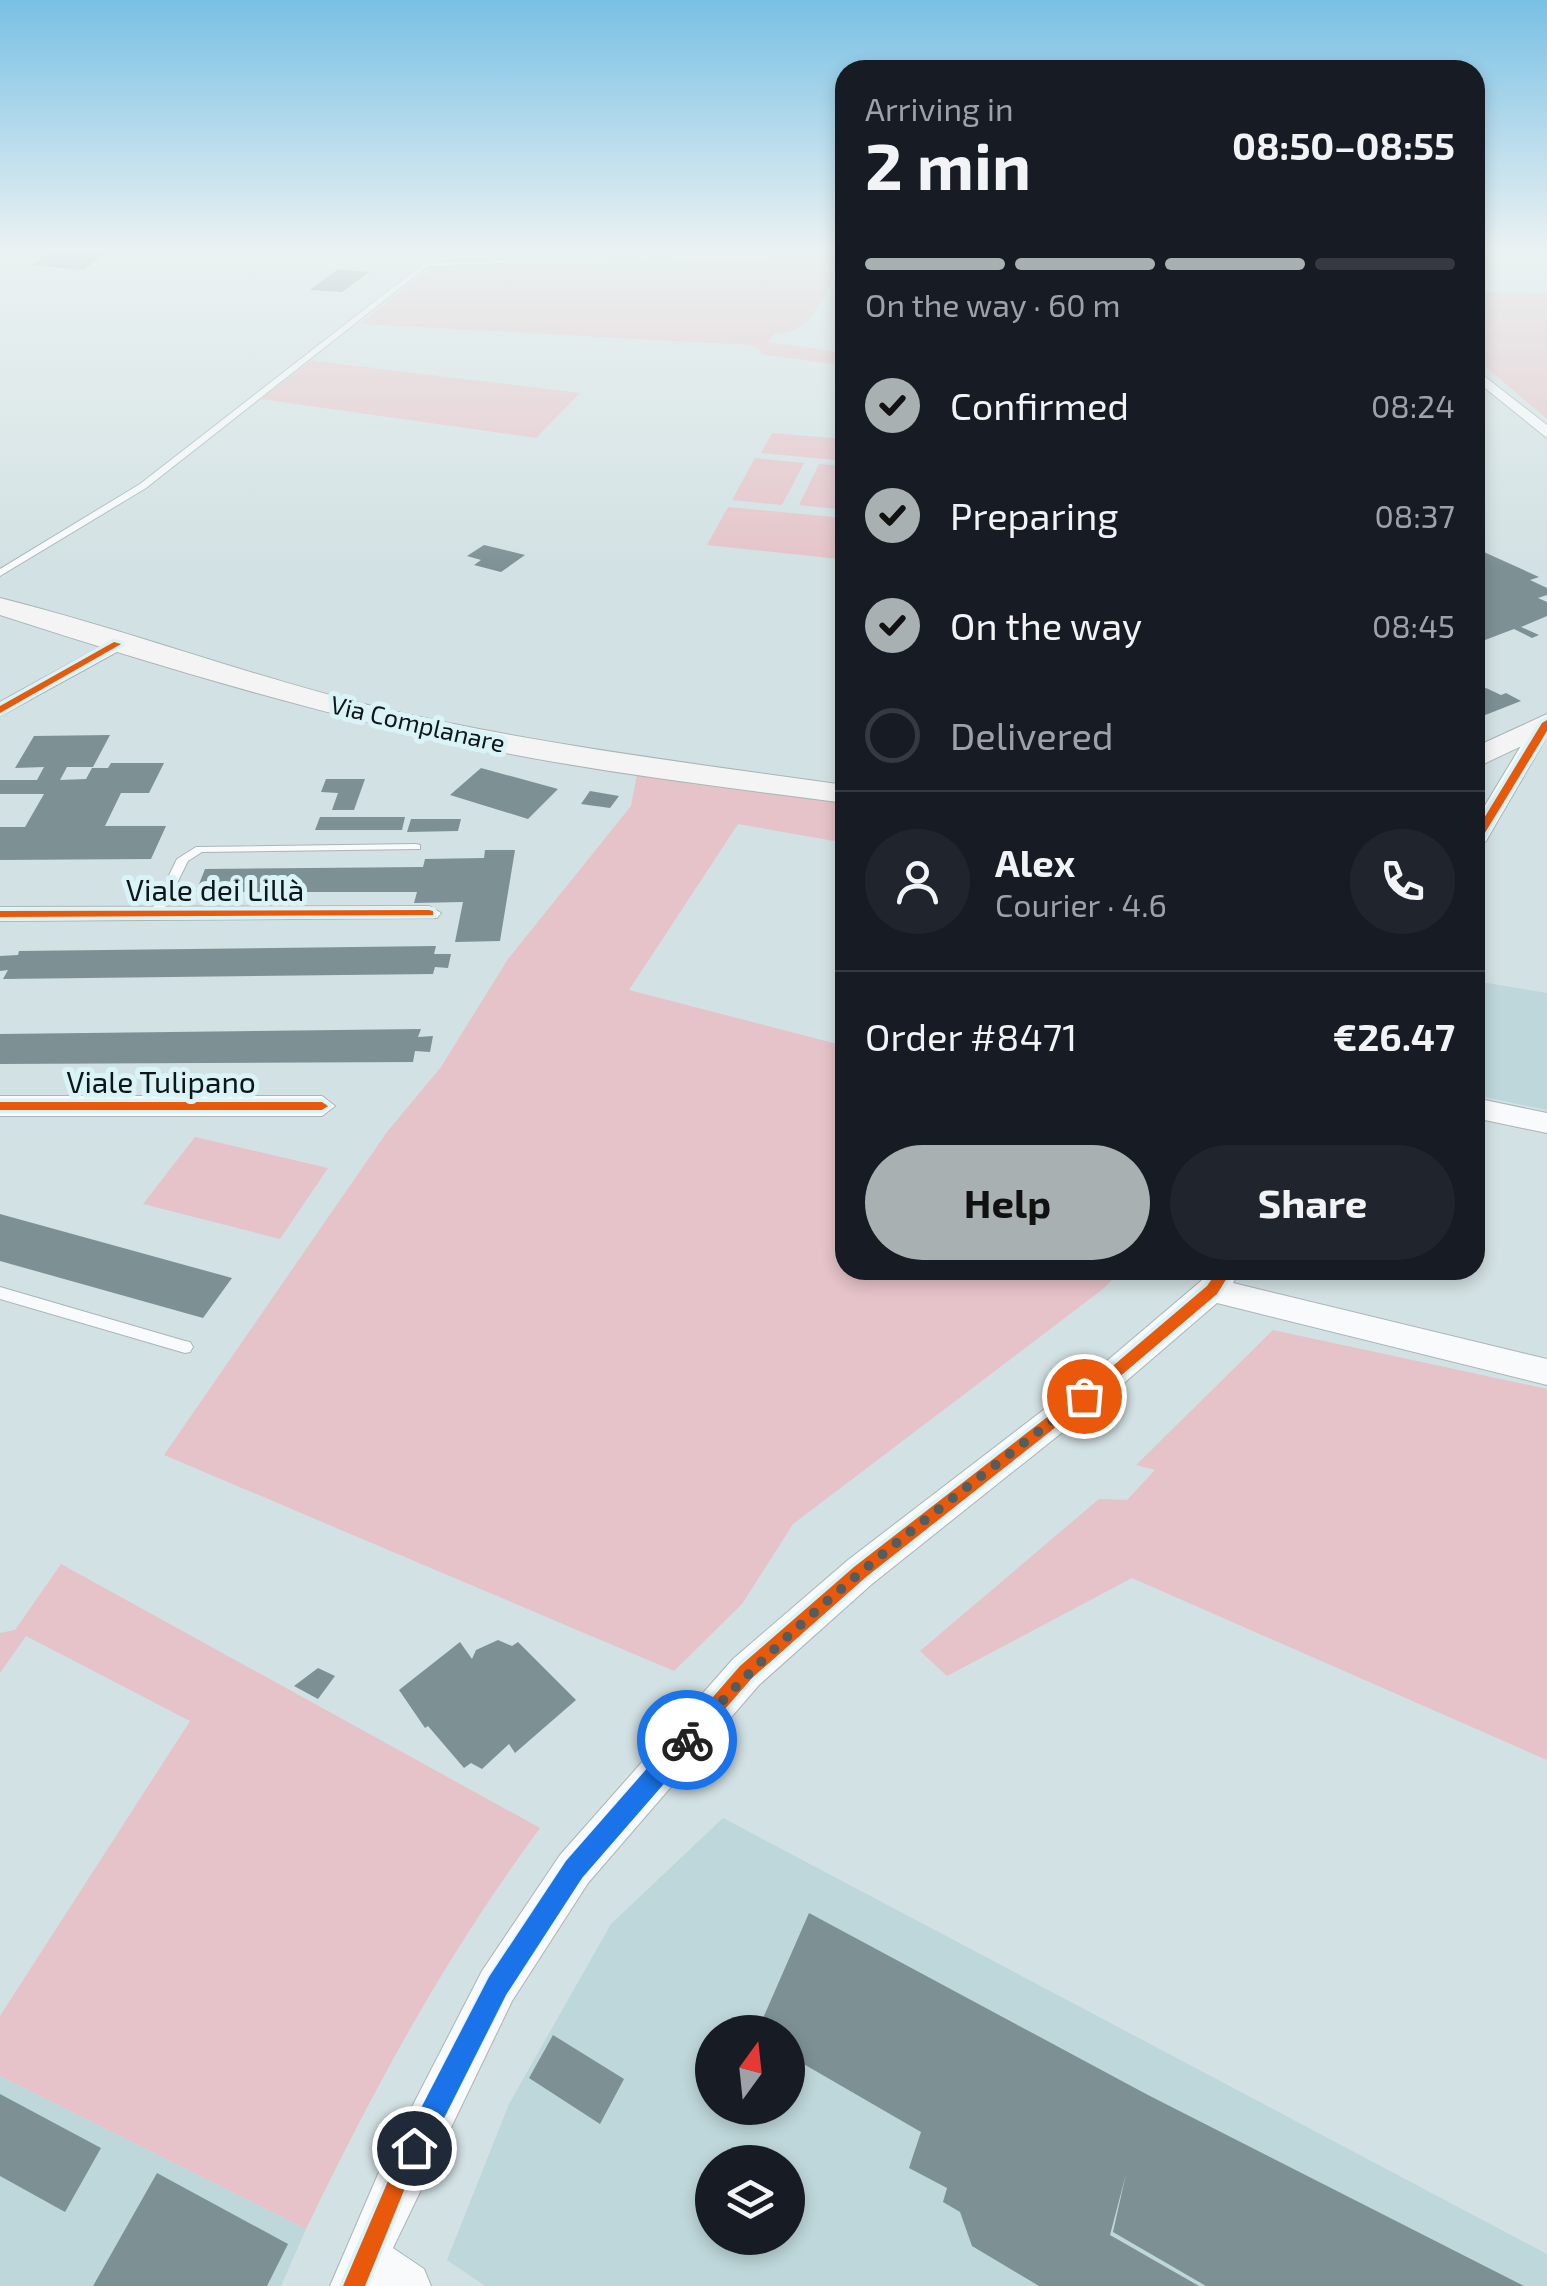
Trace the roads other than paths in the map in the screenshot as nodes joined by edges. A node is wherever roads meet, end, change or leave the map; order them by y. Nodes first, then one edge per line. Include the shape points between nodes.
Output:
1 (309, 356) edge
2 (1485, 381) edge
3 (1547, 433) edge
4 (0, 574) edge
5 (0, 606) edge
6 (116, 644) junction
7 (0, 710) edge
8 (1545, 724) edge
9 (1485, 754) edge
10 (835, 793) edge
11 (1485, 815) edge
12 (1489, 822) junction
13 (1485, 828) edge
14 (416, 847) dead end
15 (0, 914) edge
16 (156, 914) junction
17 (429, 914) dead end
18 (0, 1106) edge
19 (322, 1106) dead end
20 (1485, 1110) edge
21 (1547, 1123) edge
22 (1218, 1280) edge
23 (0, 1292) edge
24 (186, 1347) dead end
25 (1547, 1372) edge
26 (360, 2272) edge
27 (407, 2286) edge

1 - 4 lane via 143,486
2 - 3 street
5 - 6 main road, Via Complanare
6 - 7 street
6 - 10 main road, Via Complanare via 509,745
8 - 9 main road
8 - 12 street
11 - 12 lane
12 - 13 street
14 - 16 lane, Viale dei Lillà via 200,849 183,859
15 - 16 street, Viale dei Lillà
16 - 17 street, Viale dei Lillà
18 - 19 street, Viale Tulipano
20 - 21 street
22 - 25 street
22 - 26 street via 1113,1374 860,1572 733,1686 574,1869 508,1970 398,2181
23 - 24 lane
26 - 27 street

